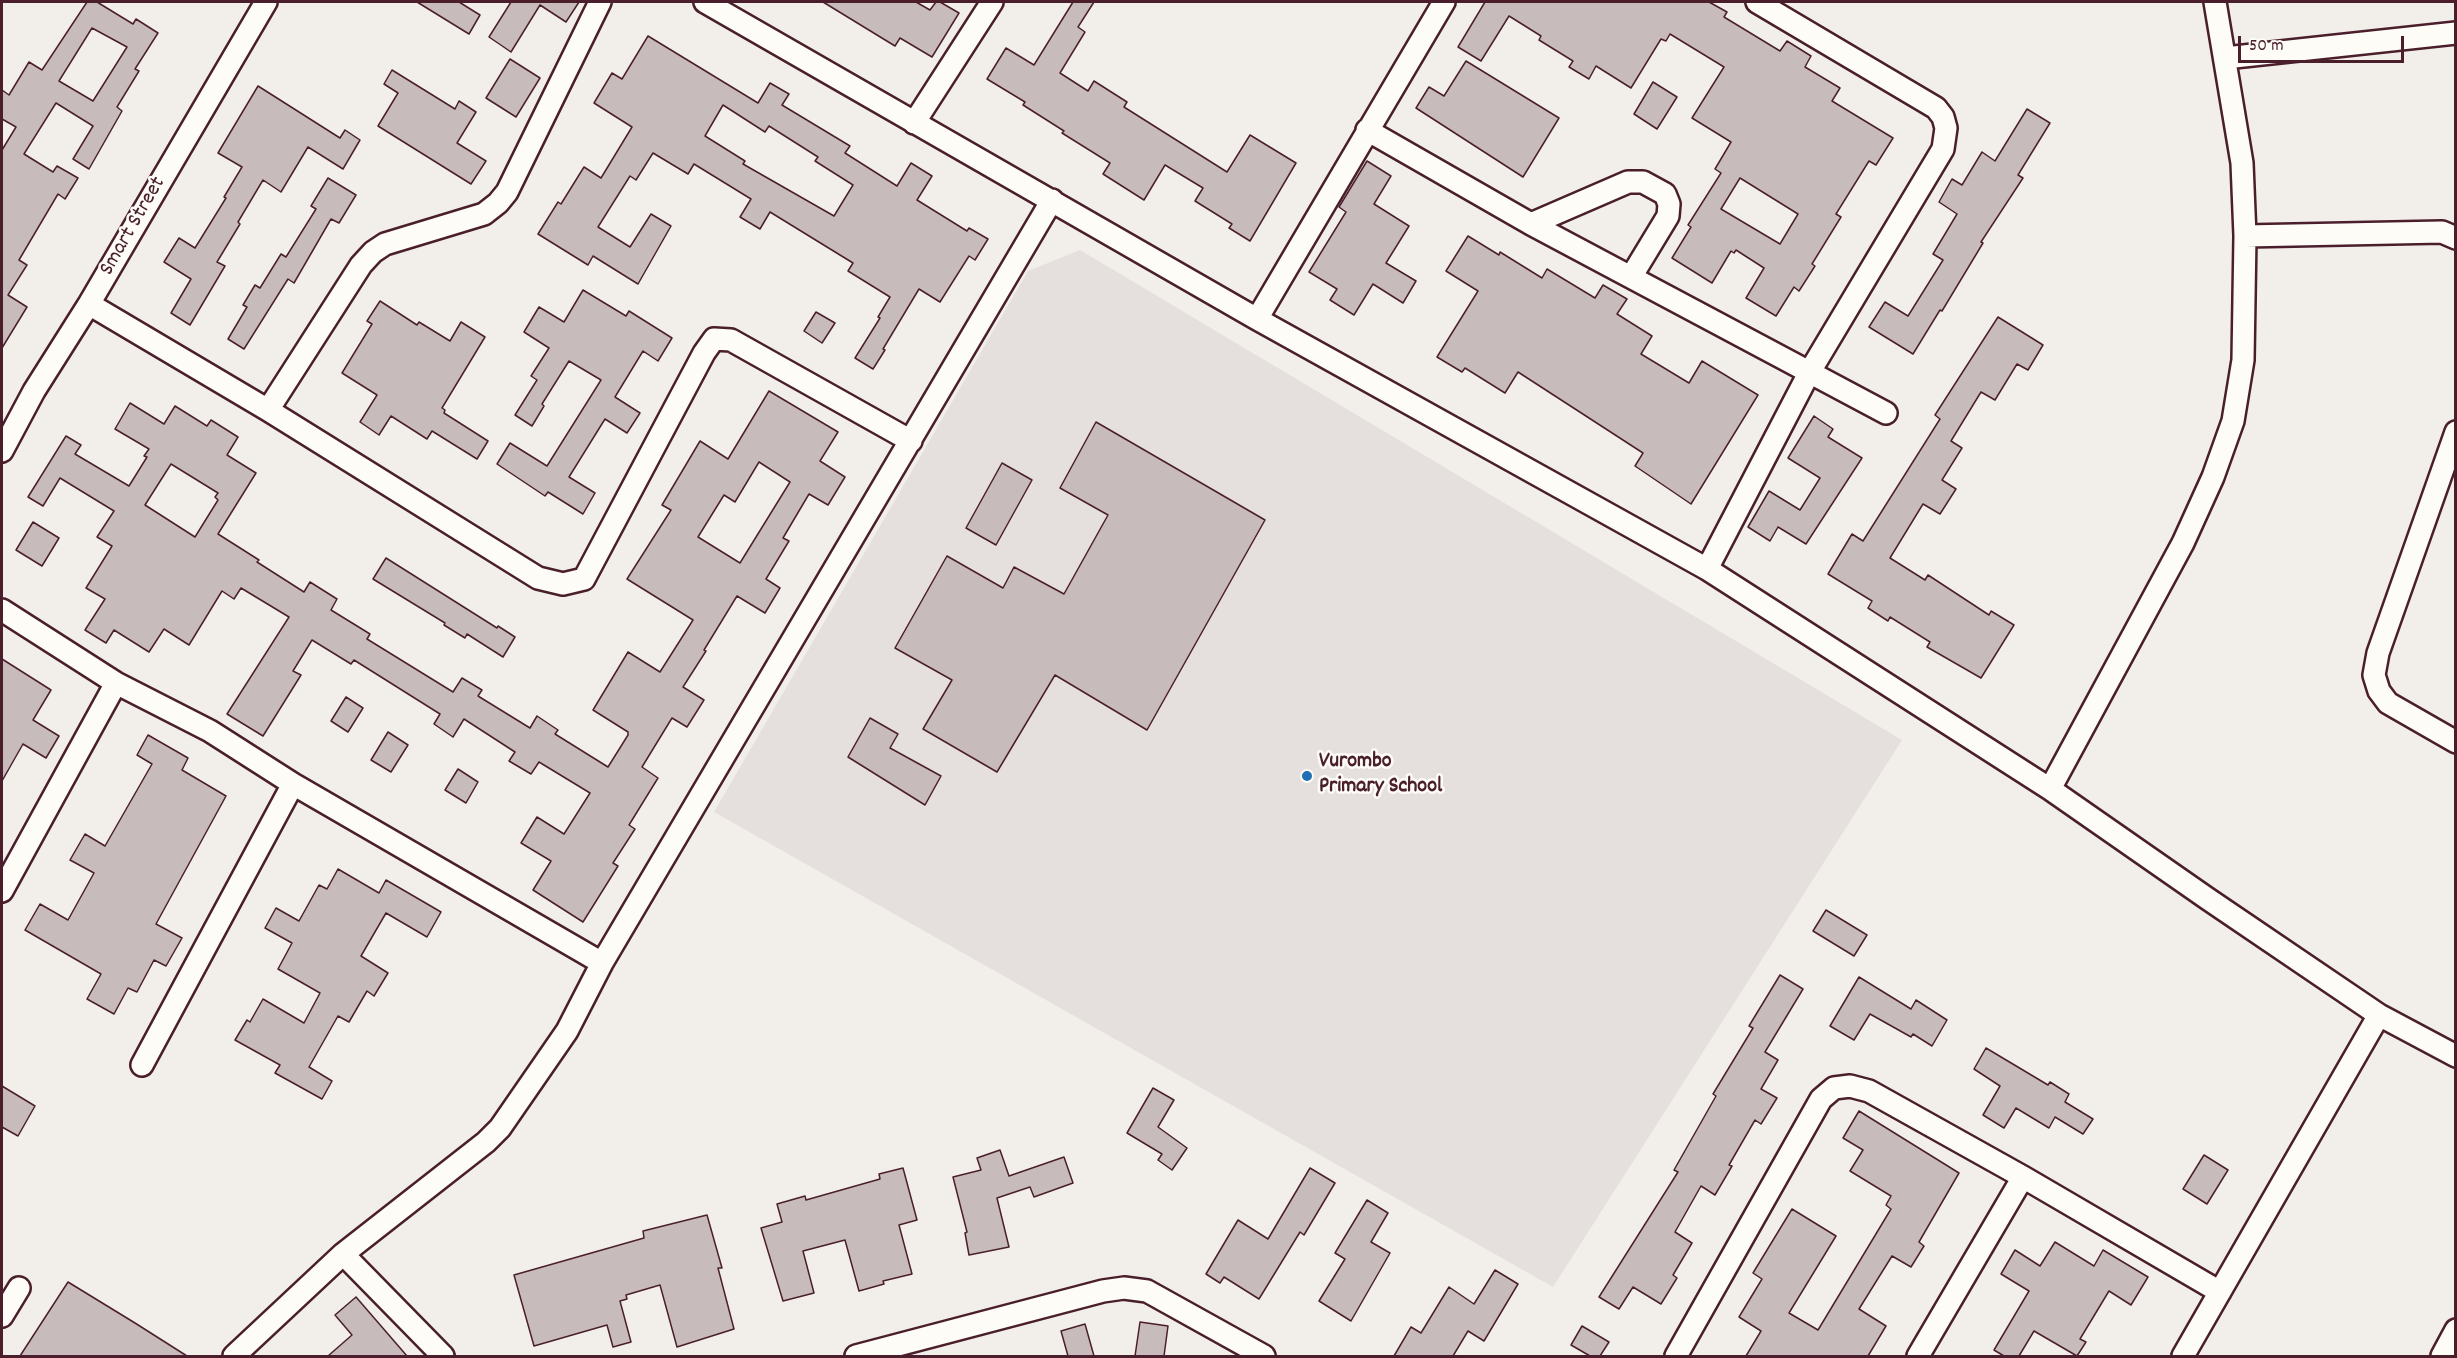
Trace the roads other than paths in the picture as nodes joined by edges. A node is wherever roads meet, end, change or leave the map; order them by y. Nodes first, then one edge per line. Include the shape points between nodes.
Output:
1 (266, 2) edge
2 (600, 2) edge
3 (705, 2) edge
4 (992, 2) edge
5 (1444, 2) edge
6 (1757, 2) edge
7 (2215, 2) edge
8 (2456, 33) edge
9 (2225, 58) junction
10 (914, 123) junction
11 (1367, 130) junction
12 (1052, 200) junction
13 (1531, 224) junction
14 (2245, 236) junction
15 (2456, 238) edge
16 (1631, 277) junction
17 (89, 304) junction
18 (1257, 319) junction
19 (1809, 373) junction
20 (268, 410) junction
21 (1886, 413) dead end
22 (2456, 432) edge
23 (911, 441) junction
24 (2, 451) edge
25 (1707, 569) junction
26 (2, 610) edge
27 (116, 683) junction
28 (2456, 742) edge
29 (293, 784) junction
30 (2050, 789) junction
31 (2, 891) edge
32 (602, 963) junction
33 (2379, 1014) junction
34 (2456, 1056) edge
35 (142, 1065) dead end
36 (2023, 1177) junction
37 (344, 1254) junction
38 (19, 1288) dead end
39 (2220, 1292) junction
40 (2, 1316) edge
41 (2456, 1330) edge
42 (234, 1356) edge
43 (443, 1356) edge
44 (856, 1356) edge
45 (1264, 1356) edge
46 (1676, 1356) edge
47 (1918, 1356) edge
48 (2183, 1356) edge
49 (2442, 1356) edge

1 - 17 street, Smart Street
2 - 20 street via 503,198 484,213 385,244 373,252
3 - 10 street
4 - 10 street
5 - 11 street
6 - 19 street via 1936,108 1946,128 1943,148
7 - 9 street
8 - 9 street
9 - 14 street via 2242,164
10 - 12 street
11 - 13 street
11 - 18 street
12 - 18 street
12 - 23 street
13 - 16 street
13 - 16 street via 1628,182 1643,182 1665,194 1668,216
14 - 15 street via 2442,232
14 - 30 street via 2243,360 2229,432 2183,543
16 - 19 street
17 - 20 street
17 - 24 street, Smart Street via 34,391
18 - 25 street
19 - 21 street
19 - 25 street
20 - 23 street via 538,578 563,584 584,579 714,339 731,340
22 - 28 street via 2378,653 2374,675 2388,703
23 - 32 street
25 - 30 street
26 - 27 street
27 - 29 street via 210,731
27 - 31 street
29 - 32 street
29 - 35 street
30 - 33 street
32 - 37 street via 567,1031 493,1136
33 - 34 street
33 - 39 street
36 - 39 street
36 - 46 street via 1869,1091 1850,1086 1834,1088 1821,1099
36 - 47 street
37 - 42 street
37 - 43 street
38 - 40 street
39 - 48 street
41 - 49 street
44 - 45 street via 1124,1288 1147,1291

